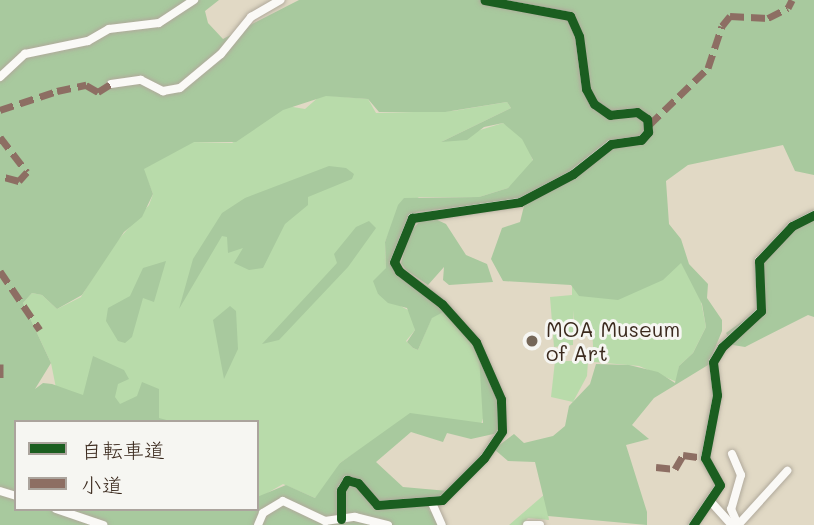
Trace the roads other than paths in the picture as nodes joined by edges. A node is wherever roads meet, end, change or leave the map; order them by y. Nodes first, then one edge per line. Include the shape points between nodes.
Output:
1 (194, 0) edge
2 (281, 0) edge
3 (484, 0) edge
4 (0, 77) edge
5 (111, 84) dead end
6 (814, 215) edge
7 (732, 454) dead end
8 (787, 471) dead end
9 (432, 503) junction
10 (712, 503) junction
11 (62, 511) edge
12 (341, 519) junction
13 (103, 525) edge
14 (258, 525) edge
15 (388, 525) edge
16 (442, 525) edge
17 (527, 525) edge
18 (540, 525) edge
19 (693, 525) edge
20 (732, 525) edge
21 (739, 525) edge

1 - 4 street via 159,23 109,29 88,41 25,54
2 - 5 street via 251,17 221,54 180,88 163,90 141,80
3 - 9 street via 570,16 579,36 586,89 594,104 610,115 637,112 649,125 641,140 611,144 573,174 520,202 412,218 396,255 399,271 442,304 476,342 503,407 497,442 442,500
6 - 10 street via 792,226 759,261 761,312 722,347 713,362 717,395 705,458 720,485
7 - 21 street via 741,475 731,509
8 - 21 street
9 - 12 street via 405,500 376,505 354,480 348,480 341,490
9 - 16 street
10 - 19 street
10 - 20 street
11 - 13 street
12 - 14 street via 325,520 282,501 262,513
12 - 15 street via 362,518
17 - 18 street

